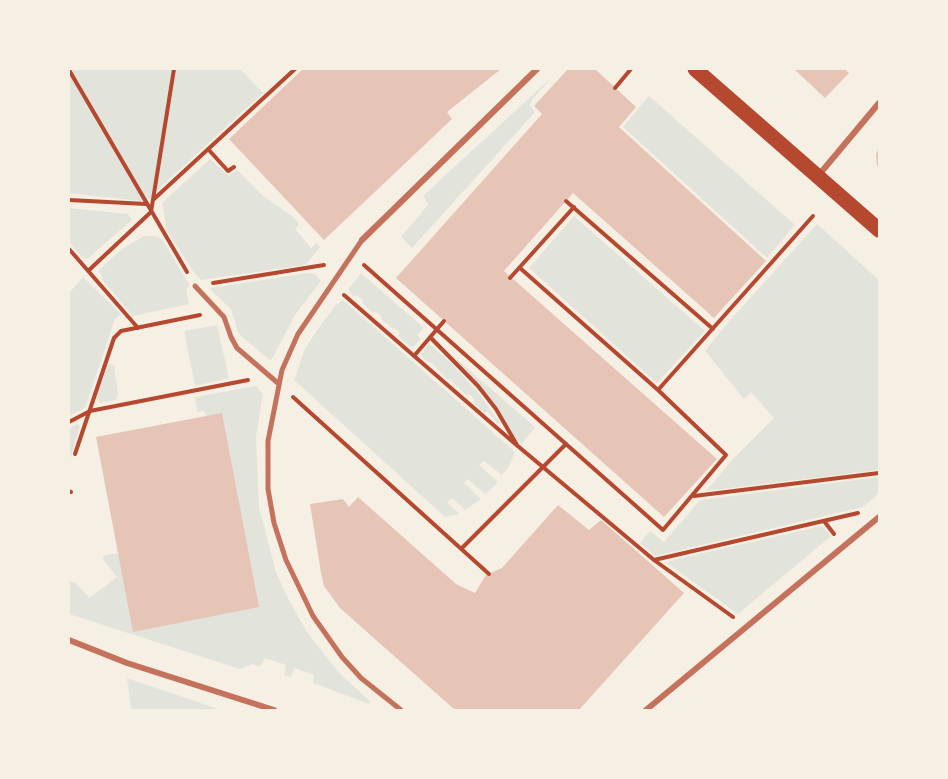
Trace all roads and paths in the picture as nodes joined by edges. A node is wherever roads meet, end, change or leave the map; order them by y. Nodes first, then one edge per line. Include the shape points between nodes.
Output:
1 (174, 69) edge
2 (295, 69) edge
3 (537, 69) edge
4 (631, 69) edge
5 (695, 69) edge
6 (69, 70) edge
7 (615, 88) dead end
8 (879, 103) edge
9 (208, 149) junction
10 (234, 166) dead end
11 (817, 177) junction
12 (153, 199) junction
13 (69, 200) edge
14 (566, 201) dead end
15 (146, 204) junction
16 (574, 207) junction
17 (151, 212) junction
18 (813, 216) dead end
19 (879, 230) edge
20 (362, 240) joint
21 (69, 249) edge
22 (353, 254) junction
23 (348, 262) junction
24 (520, 268) junction
25 (88, 271) junction
26 (510, 278) dead end
27 (332, 284) junction
28 (195, 286) junction
29 (219, 311) junction
30 (444, 321) dead end
31 (138, 328) junction
32 (712, 329) junction
33 (437, 330) junction
34 (430, 337) junction
35 (414, 356) junction
36 (269, 376) junction
37 (279, 384) junction
38 (658, 390) junction
39 (90, 411) junction
40 (69, 423) edge
41 (566, 444) junction
42 (518, 446) junction
43 (75, 454) dead end
44 (543, 467) junction
45 (879, 473) edge
46 (693, 496) junction
47 (865, 511) dead end
48 (879, 517) edge
49 (824, 521) junction
50 (836, 536) dead end
51 (462, 548) junction
52 (654, 560) junction
53 (489, 574) dead end
54 (737, 619) dead end
55 (69, 640) edge
56 (274, 710) edge
57 (401, 710) edge
58 (646, 710) edge

1 - 12 path
2 - 9 path
3 - 20 street
4 - 7 path
5 - 11 main road
6 - 15 path
8 - 11 street
9 - 10 path via 228,171
9 - 12 path
11 - 19 main road
12 - 17 path
13 - 15 path
14 - 16 path
15 - 17 path
16 - 24 path
16 - 32 path
17 - 25 path
17 - 28 path
18 - 32 path
20 - 22 street
21 - 25 path
22 - 23 street
22 - 33 path
23 - 27 street
23 - 28 path
24 - 26 path
24 - 38 path
25 - 31 path
27 - 35 path
27 - 37 street via 298,334
28 - 29 street
29 - 31 path
29 - 36 street via 237,348
30 - 33 path
31 - 39 path via 121,331 114,338
32 - 38 path
33 - 34 path
33 - 41 path
34 - 35 path
34 - 42 path via 478,386
35 - 42 path
36 - 37 street
36 - 39 path
37 - 51 path
37 - 57 street via 268,441 268,489 286,560 326,637 361,678
38 - 46 path via 726,455
39 - 40 path
39 - 43 path
41 - 44 path
41 - 46 path via 663,530
42 - 44 path
44 - 51 path
44 - 52 path
45 - 46 path
47 - 49 path
48 - 58 street
49 - 50 path
49 - 52 path
51 - 53 path
52 - 54 path
55 - 56 street via 127,663

